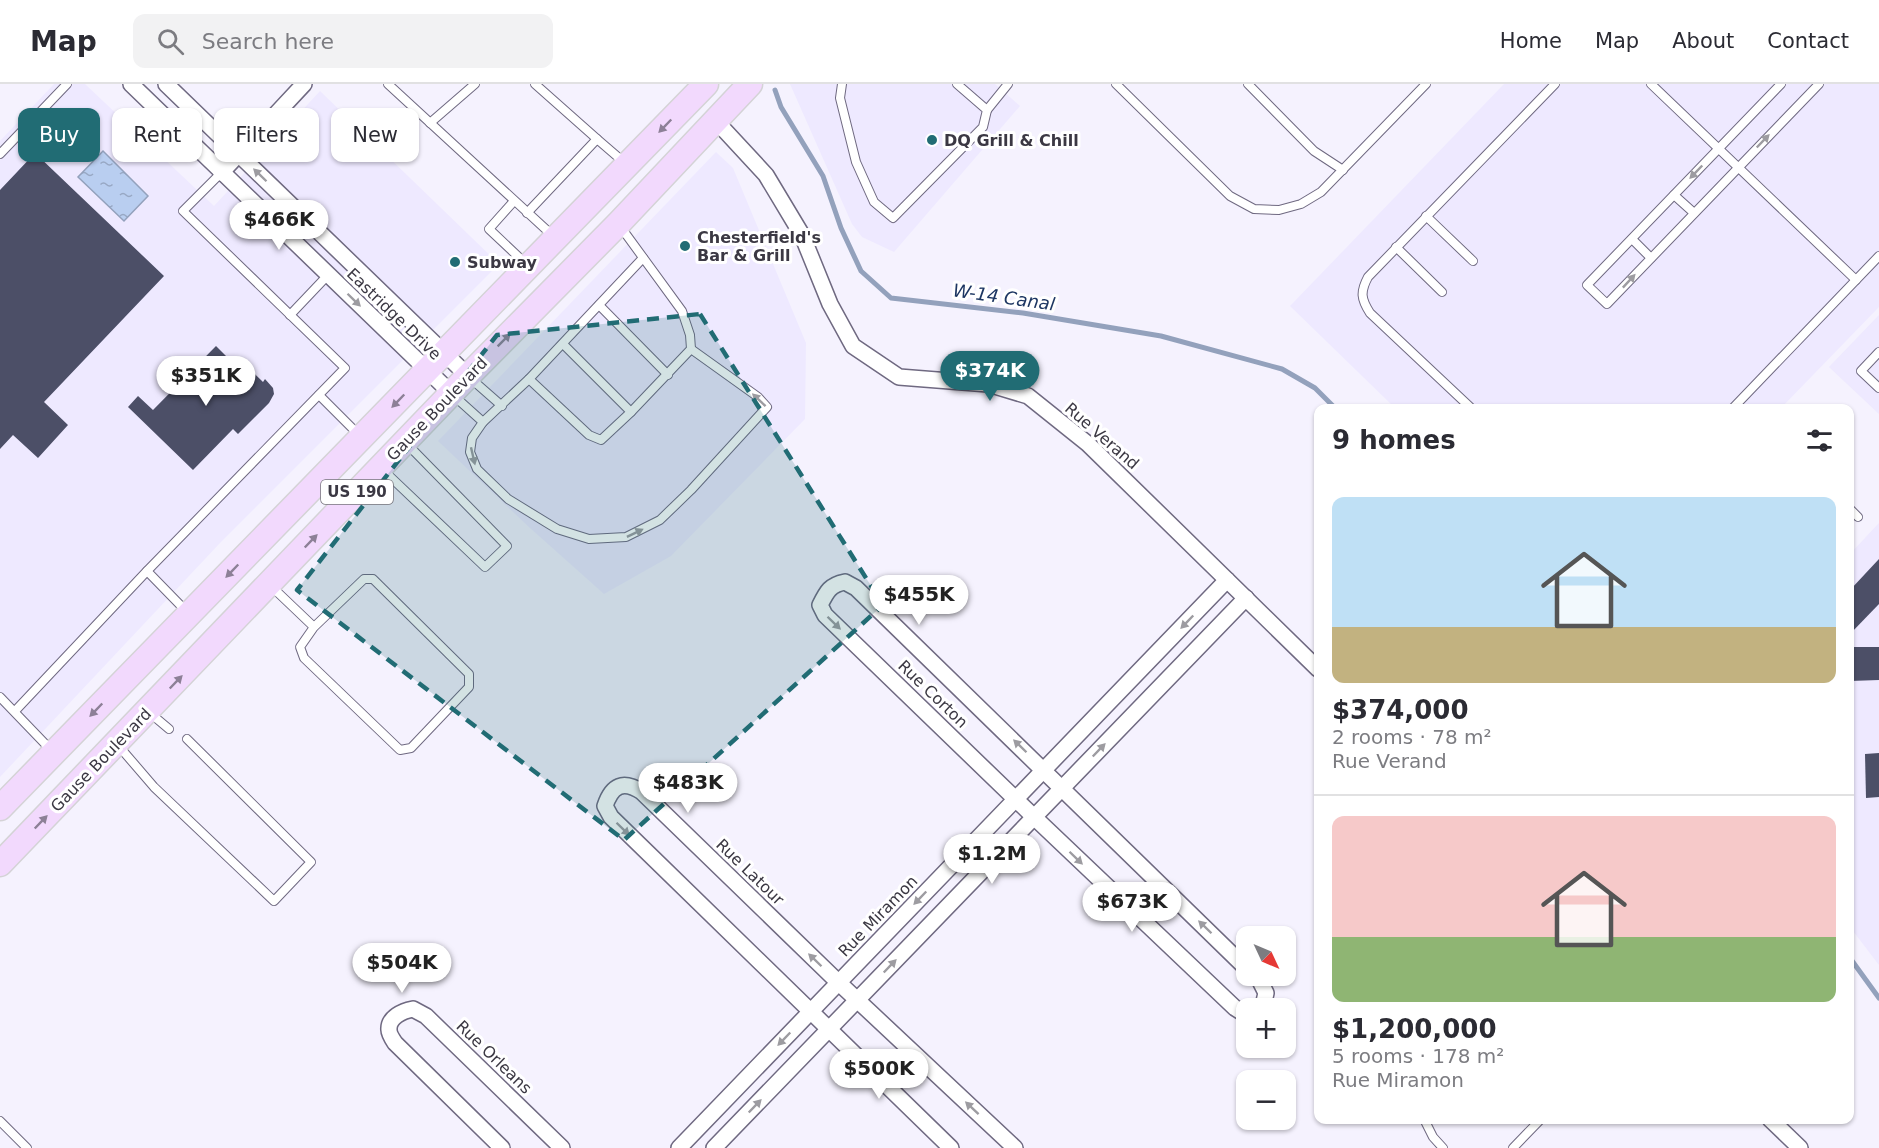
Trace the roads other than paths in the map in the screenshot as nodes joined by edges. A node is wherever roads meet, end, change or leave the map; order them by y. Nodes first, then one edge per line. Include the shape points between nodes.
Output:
1 (67, 84) edge
2 (131, 84) edge
3 (166, 84) edge
4 (304, 84) edge
5 (388, 84) edge
6 (475, 84) edge
7 (535, 84) edge
8 (706, 84) edge
9 (842, 84) edge
10 (957, 84) edge
11 (1008, 84) edge
12 (1116, 84) edge
13 (1248, 84) edge
14 (1426, 84) edge
15 (1555, 84) edge
16 (1651, 84) edge
17 (1781, 84) edge
18 (1819, 84) edge
19 (744, 86) edge
20 (281, 108) edge
21 (987, 110) junction
22 (716, 121) junction
23 (430, 123) junction
24 (214, 130) edge
25 (597, 139) junction
26 (1719, 148) junction
27 (0, 154) edge
28 (230, 162) edge
29 (247, 162) edge
30 (627, 165) junction
31 (1738, 167) junction
32 (1343, 170) junction
33 (221, 173) junction
34 (1674, 195) junction
35 (514, 201) junction
36 (527, 213) junction
37 (1694, 213) junction
38 (1426, 216) junction
39 (618, 224) junction
40 (556, 239) junction
41 (1632, 239) junction
42 (1396, 247) junction
43 (343, 255) junction
44 (1879, 256) edge
45 (643, 258) junction
46 (1651, 258) junction
47 (1473, 261) dead end
48 (529, 267) junction
49 (328, 275) junction
50 (1856, 280) junction
51 (1442, 292) dead end
52 (599, 305) junction
53 (290, 315) junction
54 (563, 344) junction
55 (691, 349) junction
56 (1879, 352) edge
57 (445, 354) junction
58 (427, 372) junction
59 (668, 375) junction
60 (468, 376) junction
61 (529, 379) junction
62 (1879, 388) edge
63 (452, 394) junction
64 (319, 395) junction
65 (1467, 404) edge
66 (1736, 404) edge
67 (501, 406) junction
68 (631, 412) junction
69 (483, 422) junction
70 (362, 439) junction
71 (405, 442) junction
72 (381, 468) junction
73 (1854, 513) edge
74 (1858, 517) dead end
75 (147, 571) junction
76 (1227, 580) junction
77 (269, 585) junction
78 (1246, 598) junction
79 (189, 615) junction
80 (314, 627) junction
81 (213, 643) junction
82 (1314, 665) edge
83 (0, 697) edge
84 (15, 711) junction
85 (148, 711) junction
86 (169, 729) dead end
87 (187, 739) dead end
88 (116, 743) junction
89 (54, 753) junction
90 (1044, 770) junction
91 (1063, 787) junction
92 (1016, 799) junction
93 (0, 808) edge
94 (1034, 817) junction
95 (0, 864) edge
96 (1236, 958) edge
97 (839, 982) junction
98 (857, 1000) junction
99 (1236, 1008) edge
100 (811, 1011) junction
101 (830, 1029) junction
102 (0, 1121) edge
103 (1426, 1124) edge
104 (1536, 1124) edge
105 (1775, 1124) edge
106 (27, 1148) edge
107 (502, 1148) edge
108 (562, 1148) edge
109 (679, 1148) edge
110 (714, 1148) edge
111 (951, 1148) edge
112 (1015, 1148) edge
113 (1443, 1148) edge
114 (1513, 1148) edge
115 (1800, 1148) edge

1 - 27 lane
2 - 33 street, Eastridge Drive
3 - 24 street, Eastridge Drive
4 - 20 street
5 - 23 lane
6 - 23 lane
7 - 25 lane
8 -> 30 main road, Gause Boulevard / US 190
9 - 21 lane via 840,98 856,162 874,202 893,218 983,127
10 - 21 lane
11 - 21 lane
12 - 32 lane via 1230,196 1254,209 1279,210 1301,204 1321,192
13 - 32 lane via 1314,151
14 - 32 lane
15 - 38 lane
16 - 26 lane
17 - 26 lane
31 -> 18 lane
19 - 22 main road, Gause Boulevard / US 190
22 - 39 main road, Gause Boulevard / US 190
22 - 76 street, Rue Verand via 766,175 802,235 830,304 853,346 899,377 988,384 1028,396 1088,444
23 - 35 lane
25 - 30 lane
25 - 36 lane
26 - 31 lane
26 -> 34 lane
28 - 33 street
43 -> 29 street, Eastridge Drive
30 - 40 main road, Gause Boulevard / US 190
31 - 37 lane
31 - 50 lane
33 - 49 street, Eastridge Drive
33 - 53 lane via 183,211
34 - 37 lane
34 - 41 lane
35 - 36 lane
35 - 48 lane via 489,229
36 - 40 lane
37 - 46 lane
38 - 42 lane
38 - 47 lane
39 - 45 lane
60 -> 39 main road, Gause Boulevard / US 190
40 - 48 main road, Gause Boulevard / US 190
41 - 46 lane
41 -> 46 lane via 1587,285 1607,304
42 - 51 lane
42 - 65 lane via 1368,277 1362,300 1370,313
43 - 49 street
43 - 57 street, Eastridge Drive
44 - 50 lane
45 - 52 lane
45 - 55 lane via 682,311
48 - 57 main road, Gause Boulevard / US 190
49 - 53 lane
49 -> 58 street, Eastridge Drive
50 - 66 lane
52 - 54 lane
52 - 59 lane
53 - 64 lane via 345,368
54 - 61 lane
54 - 68 lane
55 - 59 lane
69 -> 55 lane via 472,438 470,452 477,469 508,499 557,529 589,539 626,537 660,520 767,407
56 - 62 lane via 1861,371
57 - 58 main road, Gause Boulevard / US 190
57 - 60 street, Eastridge Drive
58 - 63 street, Eastridge Drive
58 -> 70 main road, Gause Boulevard / US 190
59 - 68 lane
60 - 63 main road, Gause Boulevard / US 190
60 - 67 lane
61 - 67 lane
61 - 68 lane via 590,435 601,440
63 - 69 lane
63 - 71 main road, Gause Boulevard / US 190
64 - 70 lane
64 - 75 lane
67 - 69 lane
70 -> 79 main road, Gause Boulevard / US 190
71 - 72 main road, Gause Boulevard / US 190
71 - 72 lane via 507,546 485,567
77 -> 72 main road, Gause Boulevard / US 190
73 - 74 lane
75 - 79 lane
75 - 84 lane
76 - 78 street, Rue Verand
76 -> 90 street, Rue Miramon
77 - 80 lane
77 - 81 main road, Gause Boulevard / US 190
78 - 82 street, Rue Verand
91 -> 78 street
79 - 81 main road
79 -> 89 main road, Gause Boulevard / US 190
80 - 80 lane via 364,579 373,579 470,674 469,687 411,748 400,750 304,658 300,646
85 -> 81 main road, Gause Boulevard / US 190
83 - 84 lane
84 - 89 lane
85 - 86 lane
85 - 88 main road, Gause Boulevard / US 190
87 - 88 lane via 311,862 274,901 154,787
95 -> 88 main road, Gause Boulevard / US 190
89 - 93 main road, Gause Boulevard / US 190
90 - 91 street, Rue Corton
90 - 92 street, Rue Miramon
90 -> 92 street, Rue Corton via 856,588 845,582 826,592 820,604 825,615
91 - 94 street
96 -> 91 street, Rue Corton
92 - 94 street, Rue Corton
92 -> 97 street, Rue Miramon
98 -> 94 street
94 -> 99 street, Rue Corton
97 - 98 street, Rue Latour
97 - 100 street, Rue Miramon
97 -> 100 street, Rue Latour via 642,792 620,785 609,794 605,806 611,817
98 - 101 street
112 -> 98 street, Rue Latour
100 - 101 street, Rue Latour
100 -> 109 street, Rue Miramon
110 -> 101 street
101 - 111 street, Rue Latour
102 - 106 lane
103 - 113 lane
104 - 114 lane
105 - 115 street
107 - 108 street, Rue Orleans via 395,1043 389,1030 391,1020 402,1011 413,1009 426,1016

